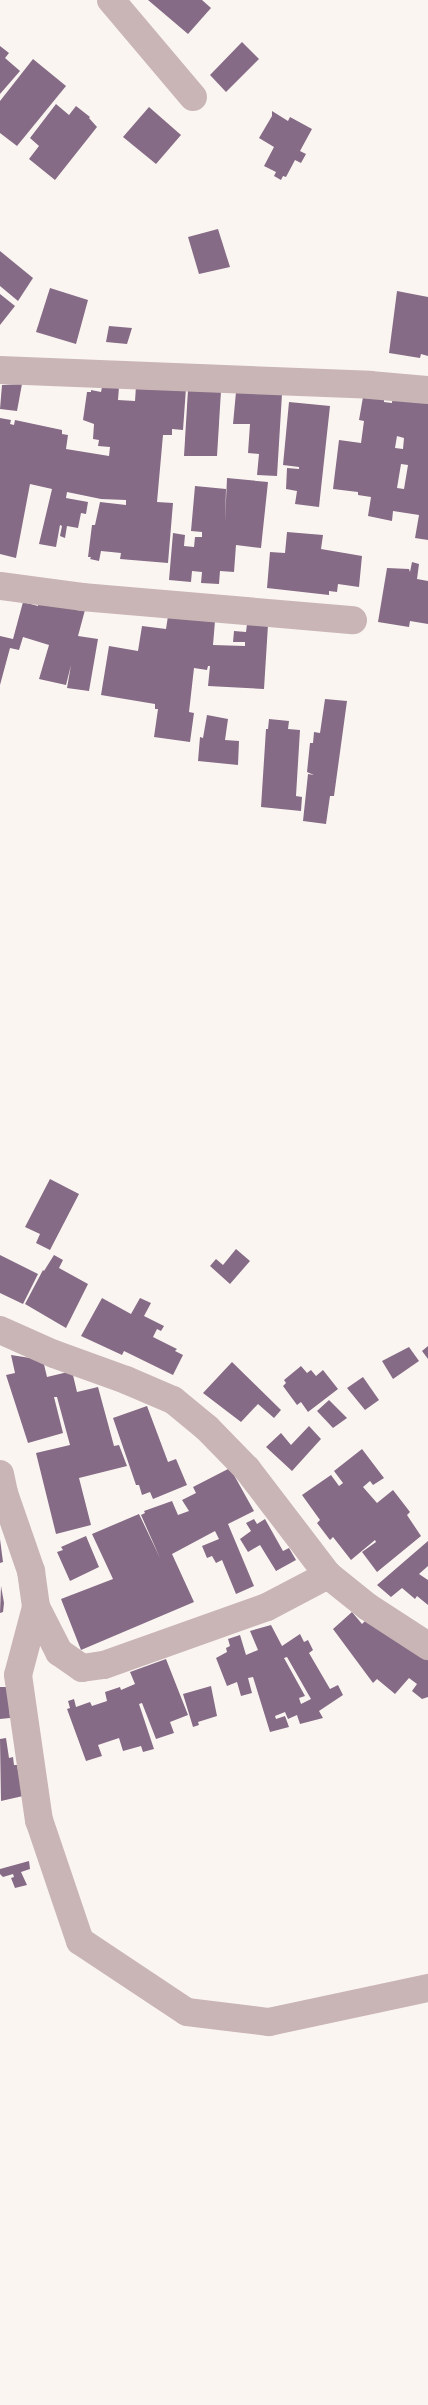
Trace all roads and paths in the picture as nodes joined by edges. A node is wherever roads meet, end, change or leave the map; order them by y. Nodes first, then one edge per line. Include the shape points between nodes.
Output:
1 (111, 0) edge
2 (193, 98) dead end
3 (0, 370) edge
4 (428, 390) edge
5 (0, 586) edge
6 (353, 620) dead end
7 (0, 1330) edge
8 (0, 1474) edge
9 (328, 1575) junction
10 (36, 1607) junction
11 (428, 1646) edge
12 (428, 1988) edge

1 - 2 street
3 - 4 street
5 - 6 street via 82,597
7 - 9 street via 173,1400 248,1469
8 - 10 street via 31,1571
9 - 10 street via 267,1608 104,1665 82,1668 59,1652
9 - 11 street via 368,1607
10 - 12 street via 18,1675 39,1820 80,1941 187,2012 269,2022

